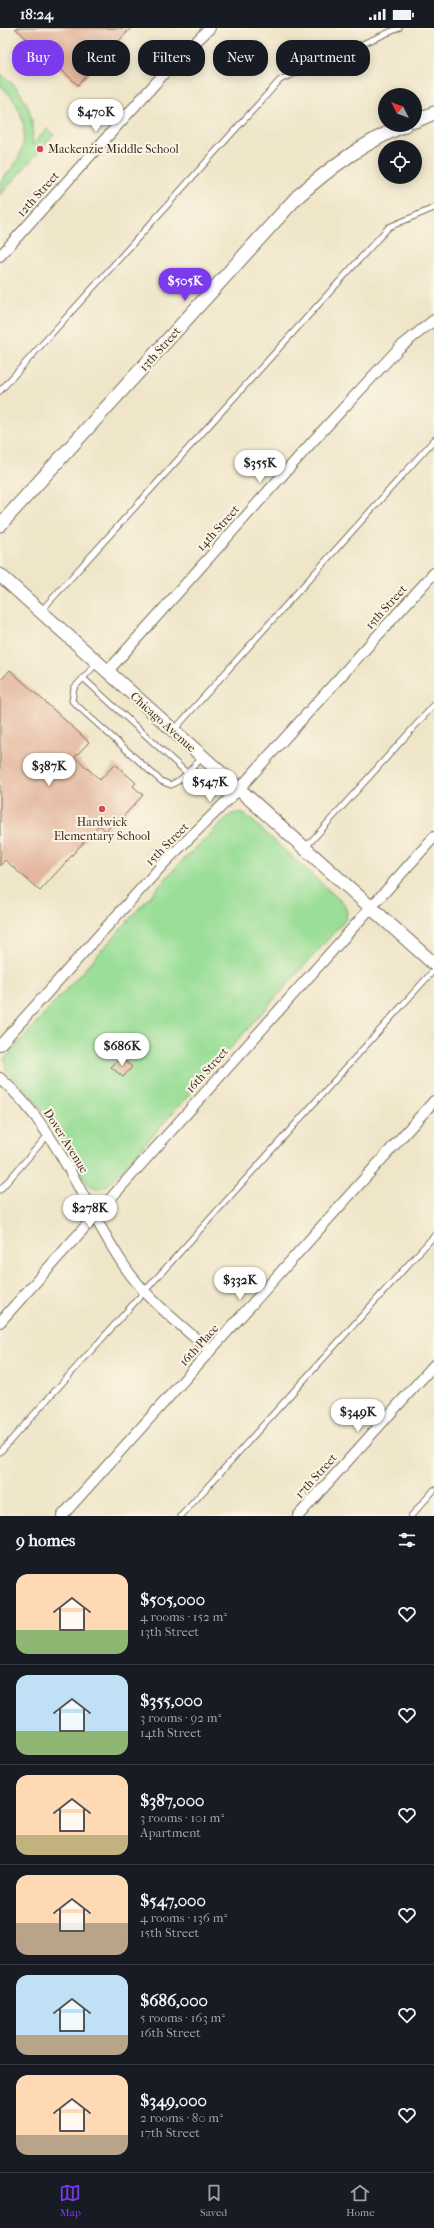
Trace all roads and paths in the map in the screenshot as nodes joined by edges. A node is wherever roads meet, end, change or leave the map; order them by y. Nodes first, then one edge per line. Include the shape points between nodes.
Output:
1 (210, 28) edge
2 (398, 28) edge
3 (434, 113) edge
4 (422, 118) edge
5 (391, 132) edge
6 (434, 208) edge
7 (0, 256) edge
8 (434, 320) edge
9 (0, 391) edge
10 (434, 440) edge
11 (0, 526) edge
12 (434, 573) edge
13 (0, 575) edge
14 (41, 612) junction
15 (98, 662) junction
16 (108, 672) junction
17 (83, 678) junction
18 (434, 705) edge
19 (173, 731) junction
20 (203, 757) junction
21 (187, 773) junction
22 (239, 789) junction
23 (434, 837) edge
24 (304, 848) junction
25 (371, 908) junction
26 (434, 964) edge
27 (434, 970) edge
28 (0, 1045) edge
29 (0, 1078) edge
30 (434, 1101) edge
31 (49, 1133) junction
32 (0, 1190) edge
33 (95, 1216) junction
34 (434, 1236) edge
35 (144, 1290) junction
36 (0, 1322) edge
37 (210, 1351) junction
38 (434, 1365) edge
39 (0, 1452) edge
40 (434, 1490) edge
41 (62, 1516) edge
42 (181, 1516) edge
43 (298, 1516) edge
44 (411, 1516) edge

1 - 7 street, 12th Street via 170,67
2 - 9 lane via 280,80
3 - 4 street
5 - 11 street, 13th Street via 356,150 326,171 297,197
6 - 14 lane via 389,227
8 - 16 street, 14th Street via 399,348
10 - 19 lane
12 - 22 street, 15th Street
13 - 14 street, Chicago Avenue
14 - 15 street, Chicago Avenue
15 - 16 street, Chicago Avenue
15 - 17 lane
16 - 19 street, Chicago Avenue
17 - 21 lane
17 - 21 lane via 74,688 72,702 161,781 172,785
18 - 24 lane
19 - 20 street, Chicago Avenue
20 - 21 lane
20 - 22 street, Chicago Avenue
22 - 24 street, Chicago Avenue
22 - 28 street, 15th Street via 166,861
23 - 25 street, 16th Street
24 - 25 street, Chicago Avenue
25 - 26 street, Chicago Avenue
25 - 33 street, 16th Street
27 - 35 lane
29 - 31 street, Dover Avenue via 27,1104
30 - 37 street, 16th Place
31 - 32 lane
31 - 33 street, Dover Avenue
33 - 35 street, Dover Avenue via 123,1264
33 - 36 street, 16th Street
34 - 42 lane
35 - 37 street, Dover Avenue
35 - 39 lane
37 - 41 street, 16th Place
38 - 43 street, 17th Street
40 - 44 lane

